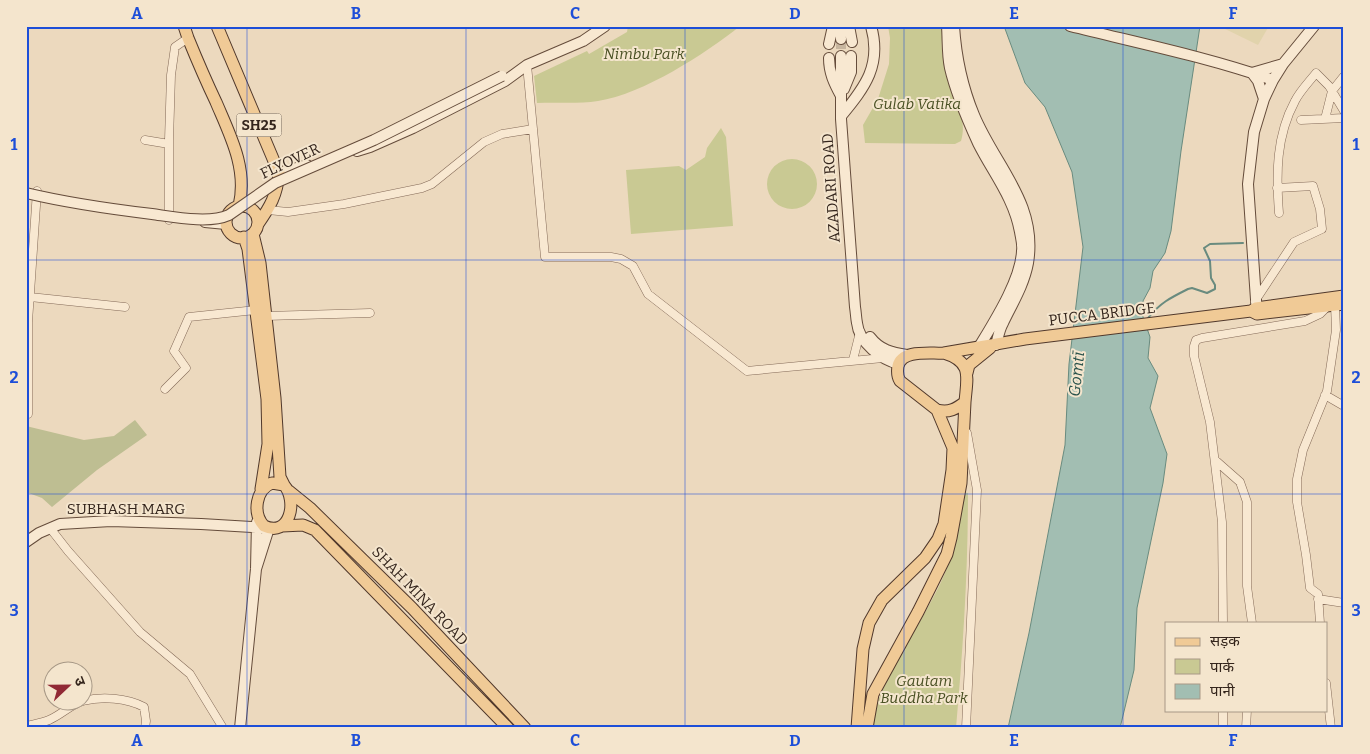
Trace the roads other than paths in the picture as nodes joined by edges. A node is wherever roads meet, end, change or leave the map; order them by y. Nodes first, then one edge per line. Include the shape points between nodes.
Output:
1 (184, 26) edge
2 (217, 26) edge
3 (605, 26) edge
4 (833, 26) edge
5 (840, 26) edge
6 (849, 26) edge
7 (870, 26) edge
8 (947, 26) edge
9 (954, 26) edge
10 (1070, 26) edge
11 (1314, 26) edge
12 (188, 38) junction
13 (840, 39) tunnel mouth
14 (852, 42) tunnel mouth
15 (829, 44) tunnel mouth
16 (846, 56) tunnel mouth
17 (829, 58) tunnel mouth
18 (1283, 64) junction
19 (527, 65) junction
20 (1251, 72) junction
21 (1344, 76) edge
22 (1273, 80) junction
23 (1332, 91) junction
24 (841, 97) junction
25 (1264, 99) junction
26 (1344, 109) edge
27 (842, 115) junction
28 (1344, 118) edge
29 (1325, 119) junction
30 (1301, 120) dead end
31 (533, 129) junction
32 (146, 140) dead end
33 (169, 144) junction
34 (985, 146) junction
35 (279, 174) junction
36 (1277, 188) junction
37 (26, 189) edge
38 (26, 195) edge
39 (37, 195) junction
40 (239, 206) junction
41 (268, 210) junction
42 (229, 212) junction
43 (1278, 213) dead end
44 (169, 217) junction
45 (226, 224) junction
46 (252, 232) junction
47 (30, 296) junction
48 (1344, 296) edge
49 (1336, 305) edge
50 (125, 307) dead end
51 (1255, 308) junction
52 (256, 310) junction
53 (370, 312) dead end
54 (266, 316) junction
55 (858, 317) junction
56 (860, 332) junction
57 (994, 345) junction
58 (979, 347) junction
59 (944, 353) junction
60 (908, 355) junction
61 (883, 358) junction
62 (854, 360) junction
63 (899, 364) junction
64 (268, 370) junction
65 (967, 373) junction
66 (165, 390) dead end
67 (1325, 395) junction
68 (965, 402) junction
69 (1344, 406) edge
70 (937, 410) junction
71 (28, 414) dead end
72 (965, 421) junction
73 (1215, 460) junction
74 (286, 488) junction
75 (261, 490) junction
76 (257, 515) junction
77 (201, 524) junction
78 (282, 526) junction
79 (257, 527) junction
80 (50, 528) junction
81 (269, 528) junction
82 (26, 542) edge
83 (925, 558) junction
84 (941, 566) junction
85 (256, 569) junction
86 (379, 576) junction
87 (370, 586) junction
88 (1318, 599) junction
89 (1344, 603) edge
90 (1223, 622) edge
91 (1252, 622) edge
92 (1320, 622) edge
93 (462, 661) junction
94 (452, 671) junction
95 (860, 693) junction
96 (873, 694) junction
97 (1328, 706) edge
98 (505, 707) junction
99 (1223, 712) edge
100 (1247, 712) edge
101 (496, 716) junction
102 (26, 726) edge
103 (145, 728) edge
104 (223, 728) edge
105 (240, 728) edge
106 (508, 728) edge
107 (525, 728) edge
108 (857, 728) edge
109 (867, 728) edge
110 (966, 728) edge
111 (1223, 728) edge
112 (1246, 728) edge
113 (1330, 728) edge

1 - 12 main road, SH25
2 - 35 main road, SH25
3 - 19 main road via 583,41
4 - 15 main road
5 - 13 main road
6 - 14 main road
7 - 27 main road via 874,47 872,70
8 - 34 main road via 948,55 963,110
9 - 34 main road via 956,57
10 - 20 main road
11 - 18 main road
12 - 33 street via 176,47 171,74
12 - 40 main road, SH25 via 237,153 242,196
16 - 24 main road via 851,72
17 - 24 main road, AZADARI ROAD via 832,81
18 - 20 main road
18 - 22 main road
19 - 31 street
19 - 35 main road via 505,81 414,128 370,147
19 - 38 main road, FLYOVER, bridge via 374,140 275,183 220,219 177,217
20 - 22 main road
20 - 25 main road
21 - 23 street
22 - 25 main road
23 - 26 street
23 - 29 street
23 - 36 street via 1316,73 1295,100 1278,151
24 - 27 main road, AZADARI ROAD
25 - 51 main road via 1254,132 1248,184
27 - 55 main road, AZADARI ROAD
28 - 29 street
29 - 30 street
31 - 41 street via 502,134 484,142 432,184 422,188 288,212
31 - 62 street via 545,257 621,259 633,266 648,294 746,371
32 - 33 street
33 - 44 street
34 - 57 main road via 1010,180 1026,214 1029,236 1023,282
34 - 58 main road via 1011,201 1023,250 1008,294
35 - 41 main road via 278,189
36 - 43 street
36 - 51 street via 1313,186 1322,229 1294,242
37 - 39 main road
38 - 39 main road
39 - 44 main road
39 - 47 street
40 - 42 main road
40 - 46 main road via 252,208 256,214
41 - 46 main road
42 - 44 main road via 220,216
42 - 45 main road
44 - 45 main road
45 - 46 main road via 233,235
46 - 52 main road via 248,249
46 - 54 main road via 260,263
47 - 50 street
47 - 71 street
48 - 51 main road
49 - 51 main road
49 - 67 street via 1332,364
49 - 73 street via 1305,321 1196,340 1194,356 1210,422
51 - 57 main road, PUCCA BRIDGE
52 - 64 main road
52 - 66 street via 190,317 174,351 186,368
53 - 54 street
54 - 64 main road
55 - 56 main road, AZADARI ROAD via 856,322
55 - 60 main road via 878,346 889,352
56 - 61 main road via 873,351
56 - 62 street
57 - 58 main road, PUCCA BRIDGE
57 - 65 main road via 978,355
58 - 59 main road, PUCCA BRIDGE
59 - 60 main road
59 - 65 main road via 956,356 965,364
60 - 63 main road
61 - 62 street
61 - 63 main road
63 - 70 main road via 897,376 900,382
64 - 74 main road via 276,398 280,477
64 - 75 main road via 268,444
65 - 68 main road
67 - 69 street
67 - 88 street via 1304,450 1297,479 1296,502 1310,588 1318,594
68 - 70 main road via 954,410
68 - 72 main road
70 - 83 main road via 953,448 952,470 944,524
72 - 84 main road via 961,483 951,538
72 - 110 street via 977,490
73 - 90 street via 1222,522
73 - 91 street via 1240,482 1247,502 1247,586
74 - 75 main road via 272,483
74 - 78 main road via 291,496 289,517
74 - 86 main road, SHAH MINA ROAD
75 - 76 main road
76 - 77 main road, SUBHASH MARG via 248,521
76 - 79 main road
76 - 81 main road via 260,522
77 - 79 main road, SUBHASH MARG
77 - 80 main road, SUBHASH MARG via 111,521 60,524
78 - 81 main road
78 - 87 main road, SHAH MINA ROAD via 303,525 315,530
79 - 81 main road, SUBHASH MARG
79 - 85 main road
80 - 82 main road, SUBHASH MARG
80 - 104 street via 140,632 190,674
81 - 85 main road
83 - 84 main road
83 - 95 main road via 882,600 869,623 863,650
84 - 96 main road
85 - 105 main road
86 - 87 main road
86 - 93 main road, SHAH MINA ROAD
87 - 94 main road, SHAH MINA ROAD
88 - 89 street
88 - 92 street
93 - 94 main road
93 - 98 main road, SHAH MINA ROAD
94 - 101 main road, SHAH MINA ROAD
95 - 96 main road
95 - 108 main road
96 - 109 main road
97 - 113 street
98 - 101 main road
98 - 107 main road, SHAH MINA ROAD
99 - 111 street
100 - 112 street
101 - 106 main road, SHAH MINA ROAD
102 - 103 street via 49,720 83,701 116,699 144,707

